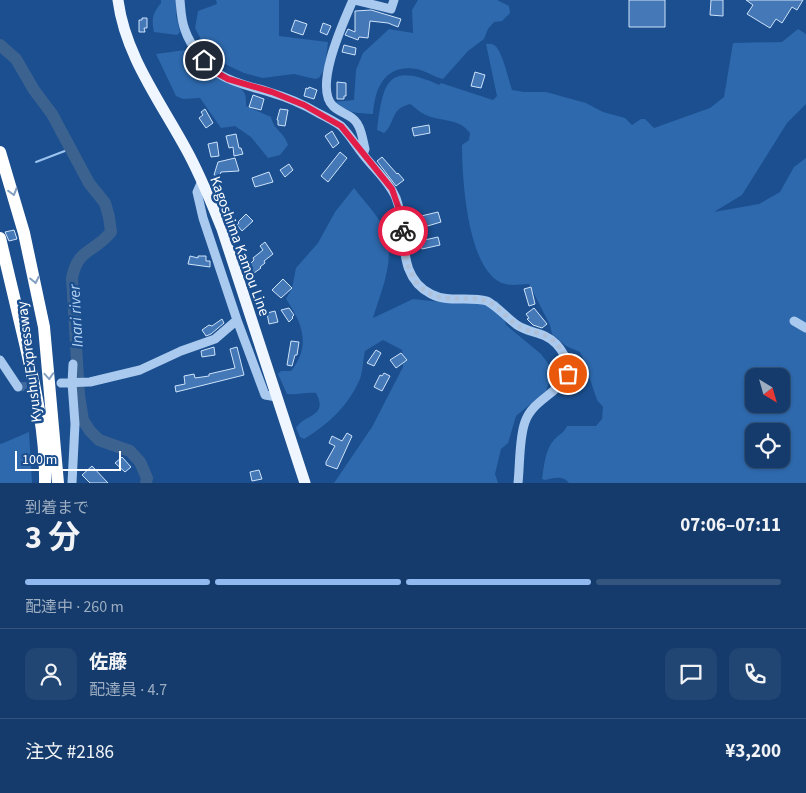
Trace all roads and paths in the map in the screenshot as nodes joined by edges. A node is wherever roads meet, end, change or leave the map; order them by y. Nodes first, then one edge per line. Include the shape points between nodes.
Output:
1 (118, 0) edge
2 (180, 0) edge
3 (354, 0) edge
4 (394, 0) edge
5 (0, 152) edge
6 (363, 154) junction
7 (202, 181) junction
8 (0, 238) edge
9 (237, 320) junction
10 (794, 321) dead end
11 (806, 328) edge
12 (0, 360) edge
13 (73, 364) dead end
14 (61, 383) tunnel mouth
15 (72, 383) junction
16 (18, 387) dead end
17 (276, 397) junction
18 (45, 483) edge
19 (58, 483) edge
20 (72, 483) edge
21 (305, 483) edge
22 (518, 483) edge

1 - 7 main road, Kagoshima Kamou Line via 120,17 132,50
2 - 6 street via 185,32 217,73 304,105 332,120 341,126
3 - 4 street via 391,9
3 - 6 street via 330,60 328,95 333,106 358,123 365,149
5 -> 19 highway, Kyushu Expressway via 24,233 42,318
6 - 22 street via 392,189 397,200 405,258 418,284 432,295 487,301 519,326 554,342 566,360 568,374 564,381 534,406 525,421
7 - 9 street via 197,192 203,218
7 - 17 main road, Kagoshima Kamou Line via 222,229
8 - 18 highway, Kyushu Expressway via 36,392 43,433
9 - 15 street via 215,339 140,370
9 - 17 street via 265,395
10 - 11 street
12 - 16 street
13 - 15 street
14 - 15 street
15 - 20 street via 75,430
17 - 21 main road, Kagoshima Kamou Line

